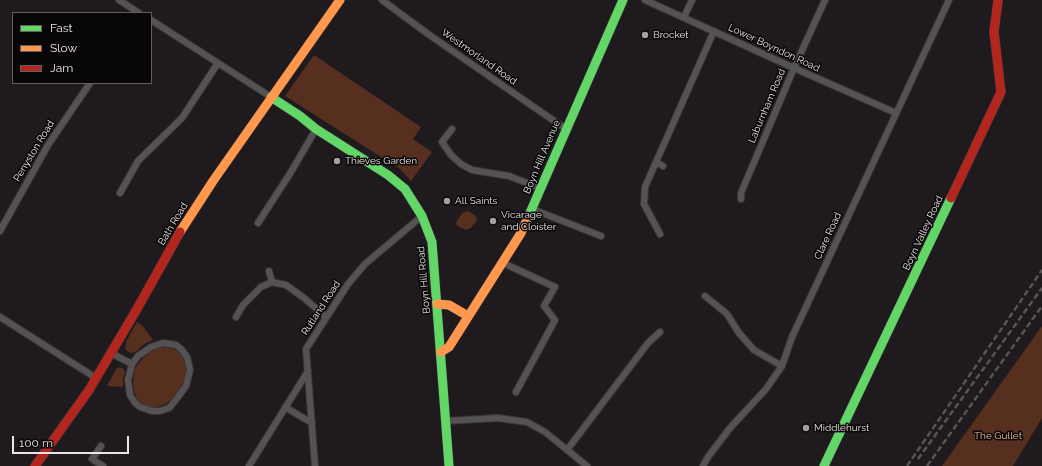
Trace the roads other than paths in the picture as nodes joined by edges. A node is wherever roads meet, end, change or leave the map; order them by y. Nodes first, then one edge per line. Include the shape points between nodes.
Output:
1 (119, 0) edge
2 (340, 0) edge
3 (382, 0) edge
4 (624, 0) edge
5 (646, 0) edge
6 (692, 0) edge
7 (825, 0) edge
8 (949, 0) edge
9 (998, 0) edge
10 (137, 12) edge
11 (684, 17) junction
12 (152, 21) edge
13 (714, 31) junction
14 (218, 63) junction
15 (794, 68) junction
16 (89, 84) edge
17 (271, 97) junction
18 (896, 113) junction
19 (566, 128) junction
20 (316, 129) junction
21 (452, 129) dead end
22 (656, 162) junction
23 (663, 166) dead end
24 (540, 188) junction
25 (120, 193) dead end
26 (741, 199) dead end
27 (532, 209) junction
28 (422, 216) junction
29 (258, 222) dead end
30 (0, 231) edge
31 (660, 234) dead end
32 (601, 236) dead end
33 (503, 263) junction
34 (269, 271) dead end
35 (272, 282) junction
36 (705, 296) dead end
37 (438, 304) junction
38 (468, 316) junction
39 (236, 317) dead end
40 (326, 317) junction
41 (0, 318) edge
42 (660, 332) dead end
43 (441, 352) junction
44 (111, 353) junction
45 (132, 364) junction
46 (782, 366) junction
47 (308, 371) junction
48 (96, 378) junction
49 (516, 392) dead end
50 (285, 407) junction
51 (446, 421) junction
52 (312, 423) junction
53 (101, 446) dead end
54 (567, 450) junction
55 (35, 466) edge
56 (103, 466) edge
57 (250, 466) edge
58 (315, 466) edge
59 (449, 466) edge
60 (587, 466) edge
61 (703, 466) edge
62 (824, 466) edge

1 - 10 street
2 - 17 street, Bath Road
3 - 19 street, Westmorland Road
4 - 19 street, Boyn Hill Avenue
5 - 11 street, Lower Boyndon Road
6 - 11 street
7 - 15 street, Laburnham Road
8 - 18 street, Clare Road
9 - 62 street, Boyn Valley Road via 994,32 1001,92
11 - 13 street, Lower Boyndon Road
12 - 14 street
13 - 15 street, Lower Boyndon Road
13 - 22 street
14 - 17 street
14 - 25 street via 182,118 138,161
15 - 18 street, Lower Boyndon Road
15 - 26 street, Laburnham Road via 741,193
16 - 30 street, Penyston Road via 48,144
17 - 20 street, Boyn Hill Road
17 - 44 street, Bath Road via 178,235
18 - 46 street, Clare Road via 792,338
19 - 24 street, Boyn Hill Avenue
20 - 28 street, Boyn Hill Road via 388,175 404,189
20 - 29 street
21 - 24 street via 442,142 460,164 472,170 509,176
22 - 23 street
22 - 31 street via 644,187 644,204
24 - 27 street, Boyn Hill Avenue
27 - 32 street
27 - 33 street, Boyn Hill Avenue
28 - 37 street, Boyn Hill Road via 432,242
28 - 40 street, Rutland Road via 365,264
33 - 38 street, Boyn Hill Avenue
33 - 49 street via 555,287 544,306 555,320
34 - 35 street
35 - 39 street via 261,287 243,305
35 - 40 street via 286,285
36 - 46 street via 727,314 754,350
37 - 38 street via 449,305
37 - 43 street, Boyn Hill Road
38 - 43 street, Boyn Hill Avenue via 449,347
40 - 47 street, Rutland Road via 306,349
41 - 48 street
42 - 54 street via 648,343
43 - 51 street, Boyn Hill Road
44 - 45 street
44 - 48 street, Bath Road
45 - 45 street via 128,380 130,395 135,403 146,410 160,411 169,408 186,386 189,363 182,349 176,345 156,344 145,350
46 - 61 street, Clare Road via 766,389 730,428
47 - 50 street
47 - 52 street, Rutland Road
48 - 55 street, Bath Road
50 - 52 street
50 - 57 street
51 - 54 street via 498,418 527,422 545,432
51 - 59 street, Boyn Hill Road
52 - 58 street, Rutland Road
53 - 56 street via 92,459
54 - 60 street

